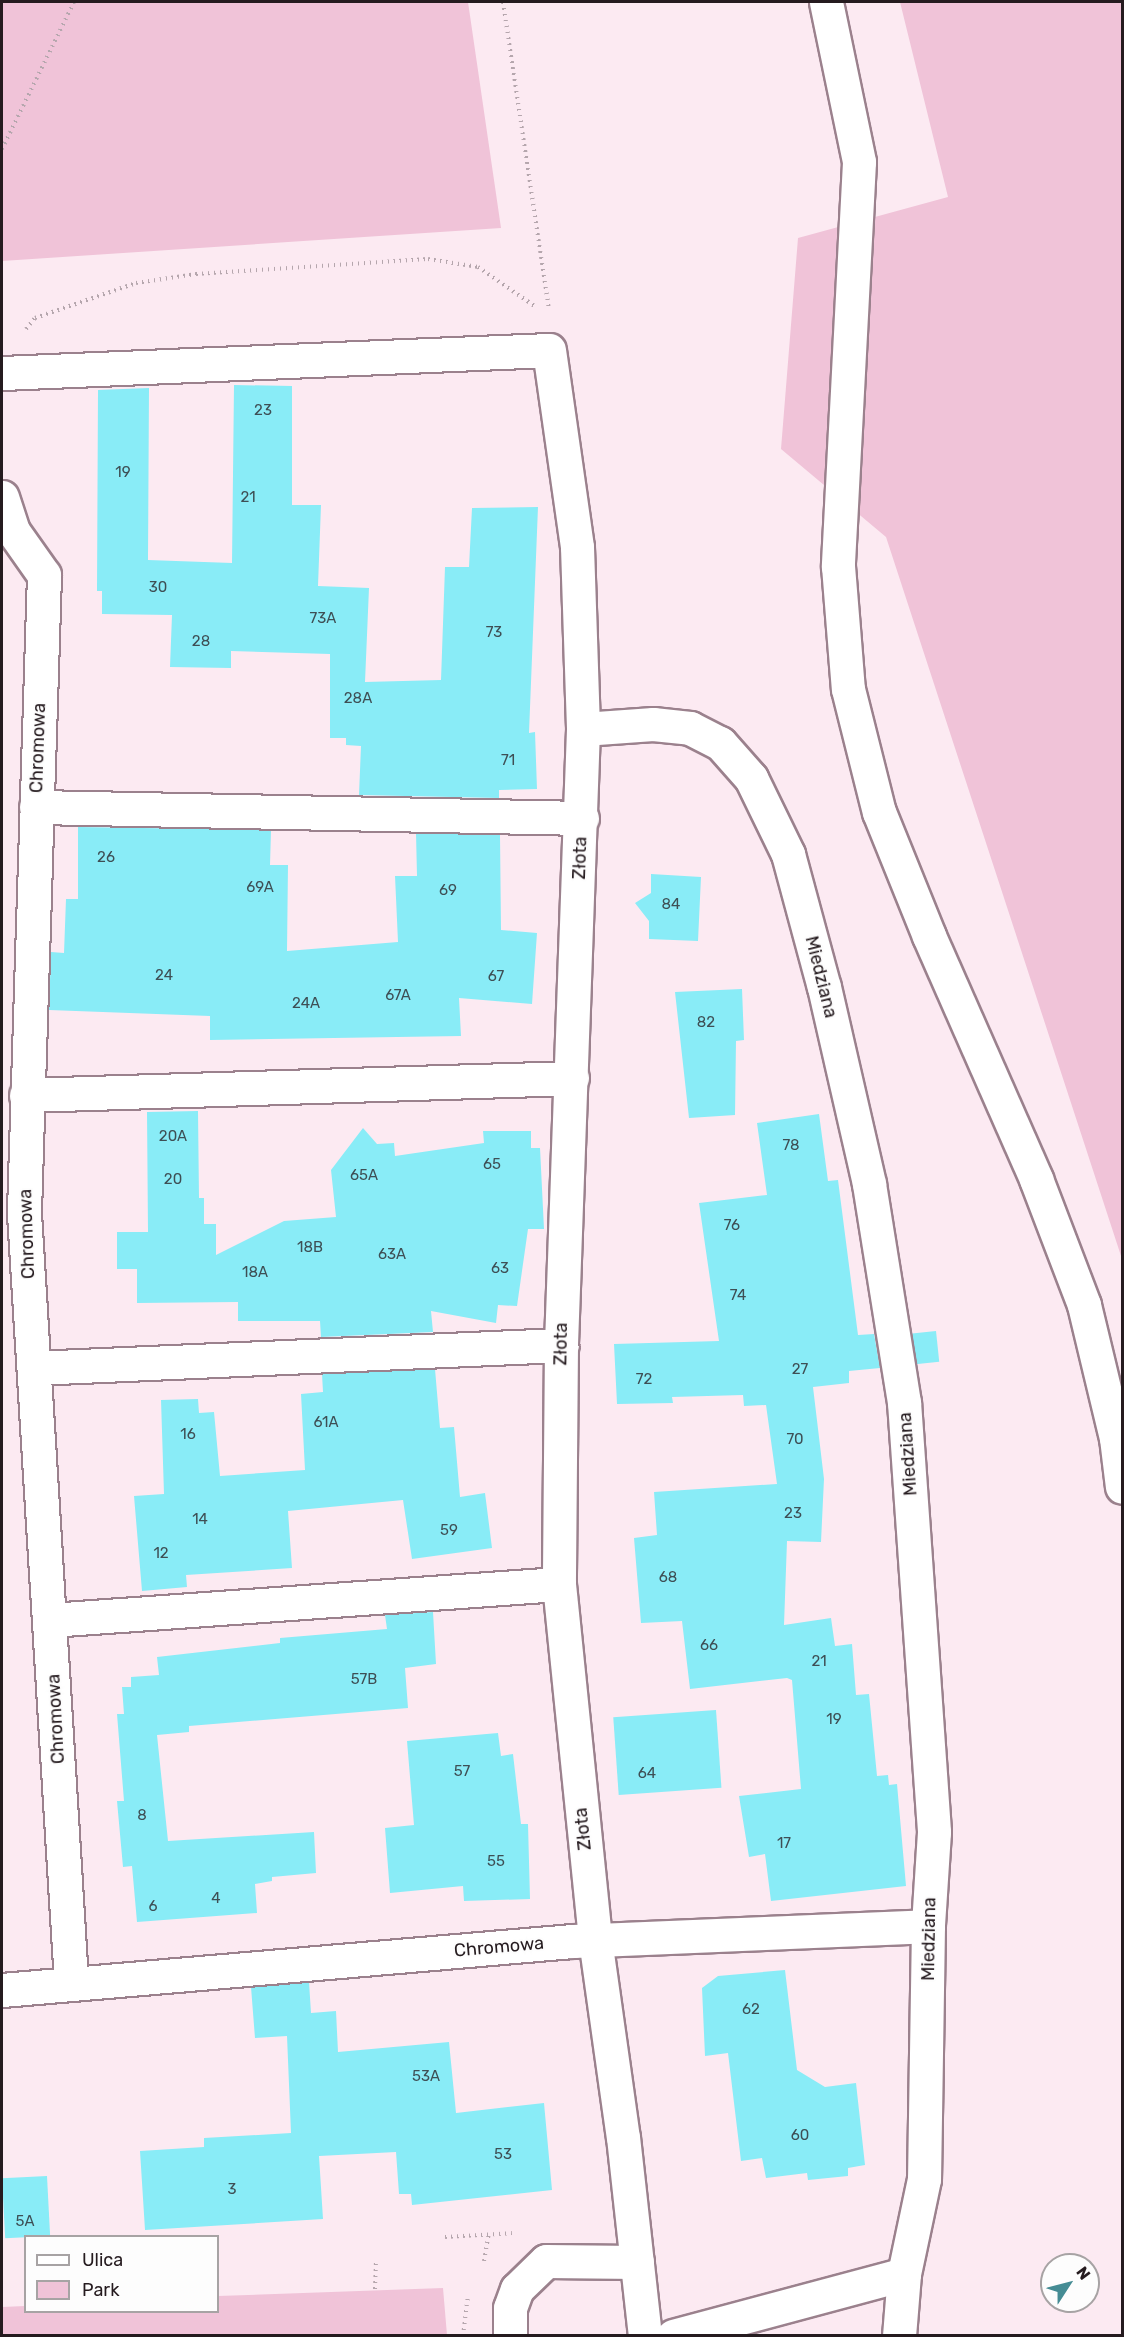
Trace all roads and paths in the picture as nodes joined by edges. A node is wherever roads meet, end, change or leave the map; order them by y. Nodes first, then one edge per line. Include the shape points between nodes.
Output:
1 (74, 2) edge
2 (503, 2) edge
3 (826, 2) edge
4 (2, 149) edge
5 (22, 333) dead end
6 (2, 373) edge
7 (2, 497) edge
8 (584, 729) junction
9 (36, 807) junction
10 (582, 818) junction
11 (572, 1078) junction
12 (26, 1095) junction
13 (561, 1345) junction
14 (34, 1368) junction
15 (1122, 1487) edge
16 (558, 1584) junction
17 (50, 1620) junction
18 (928, 1926) junction
19 (594, 1939) junction
20 (71, 1981) junction
21 (2, 1989) edge
22 (489, 2234) dead end
23 (376, 2261) dead end
24 (484, 2261) dead end
25 (638, 2262) junction
26 (904, 2274) junction
27 (375, 2289) dead end
28 (510, 2336) edge
29 (645, 2336) edge
30 (673, 2336) edge
31 (899, 2336) edge

1 - 4 path
2 - 5 path via 550,319 478,267 428,259 196,274 136,282 35,318
3 - 15 street via 859,162 837,566 848,689 879,812 1036,1179 1084,1305 1116,1438
6 - 8 street, Złota via 549,350 577,547
7 - 9 street, Chromowa via 13,531 44,574
8 - 10 street, Złota
8 - 18 street, Miedziana via 653,724 690,728 720,743 751,778 788,854 824,987 869,1184 904,1402 934,1832
9 - 10 street
9 - 12 street, Chromowa
10 - 11 street, Złota
11 - 12 street
11 - 13 street, Złota
12 - 14 street, Chromowa via 24,1213
13 - 14 street
13 - 16 street, Złota
14 - 17 street, Chromowa
16 - 17 street
16 - 19 street, Złota
17 - 20 street, Chromowa
18 - 19 street, Chromowa
18 - 26 street, Miedziana via 924,2179
19 - 20 street, Chromowa
19 - 25 street, Złota
20 - 21 street, Chromowa
22 - 24 path
23 - 27 path
25 - 28 street via 546,2261 517,2289 510,2308
25 - 29 street, Złota
26 - 30 street
26 - 31 street, Miedziana

